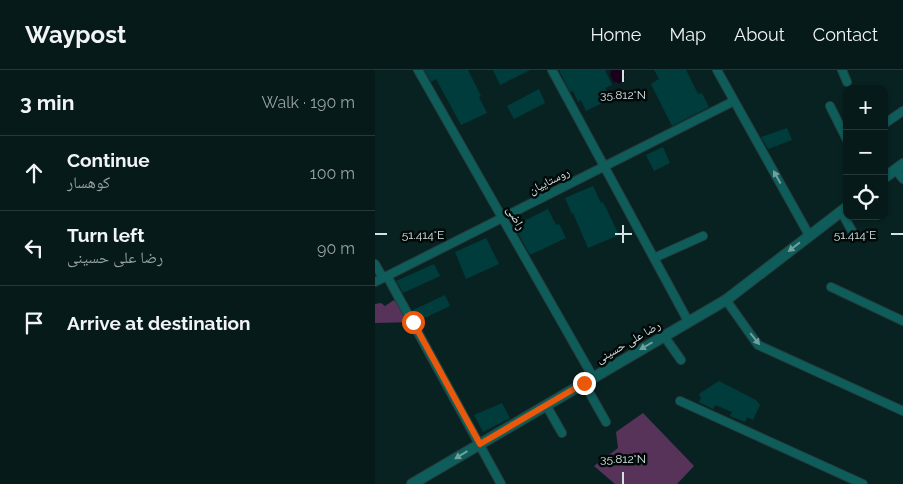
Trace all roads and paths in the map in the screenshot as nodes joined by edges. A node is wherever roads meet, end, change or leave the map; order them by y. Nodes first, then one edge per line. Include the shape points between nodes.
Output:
1 (418, 70) edge
2 (552, 70) edge
3 (717, 70) edge
4 (842, 70) edge
5 (847, 82) dead end
6 (734, 101) junction
7 (830, 106) dead end
8 (903, 111) edge
9 (888, 121) edge
10 (843, 132) edge
11 (605, 166) junction
12 (899, 167) edge
13 (888, 175) edge
14 (903, 179) edge
15 (843, 210) edge
16 (503, 218) junction
17 (848, 220) edge
18 (853, 233) dead end
19 (809, 235) junction
20 (703, 236) dead end
21 (654, 258) junction
22 (375, 264) edge
23 (385, 277) junction
24 (375, 282) edge
25 (831, 287) dead end
26 (726, 300) junction
27 (688, 321) junction
28 (903, 321) edge
29 (663, 336) junction
30 (681, 360) dead end
31 (589, 380) junction
32 (679, 401) dead end
33 (546, 405) junction
34 (903, 411) edge
35 (606, 422) dead end
36 (562, 433) dead end
37 (480, 444) junction
38 (413, 484) edge
39 (501, 484) edge
40 (863, 484) edge

1 - 16 street, راضی
2 - 11 street
3 - 6 street
4 - 5 street
6 - 11 street, روستاییان
19 -> 6 street
7 - 10 street
8 - 9 street
11 - 16 street, روستاییان
11 - 21 street
12 - 13 street
12 - 14 street
15 - 19 street, رضا علی حسینی
16 - 23 street, روستاییان
16 - 31 street, راضی
17 - 18 street
19 -> 26 street, رضا علی حسینی
20 - 21 street
21 - 27 street
22 - 23 street
23 - 24 street, روستاییان
23 - 37 street
25 - 28 street
26 - 27 street, رضا علی حسینی
26 -> 34 street via 758,345
27 - 29 street, رضا علی حسینی
29 - 30 street
29 -> 31 street, رضا علی حسینی
31 - 33 street, رضا علی حسینی
31 - 35 street, راضی
32 - 40 street
33 - 36 street
33 - 37 street, رضا علی حسینی
37 -> 38 street, رضا علی حسینی
37 - 39 street

